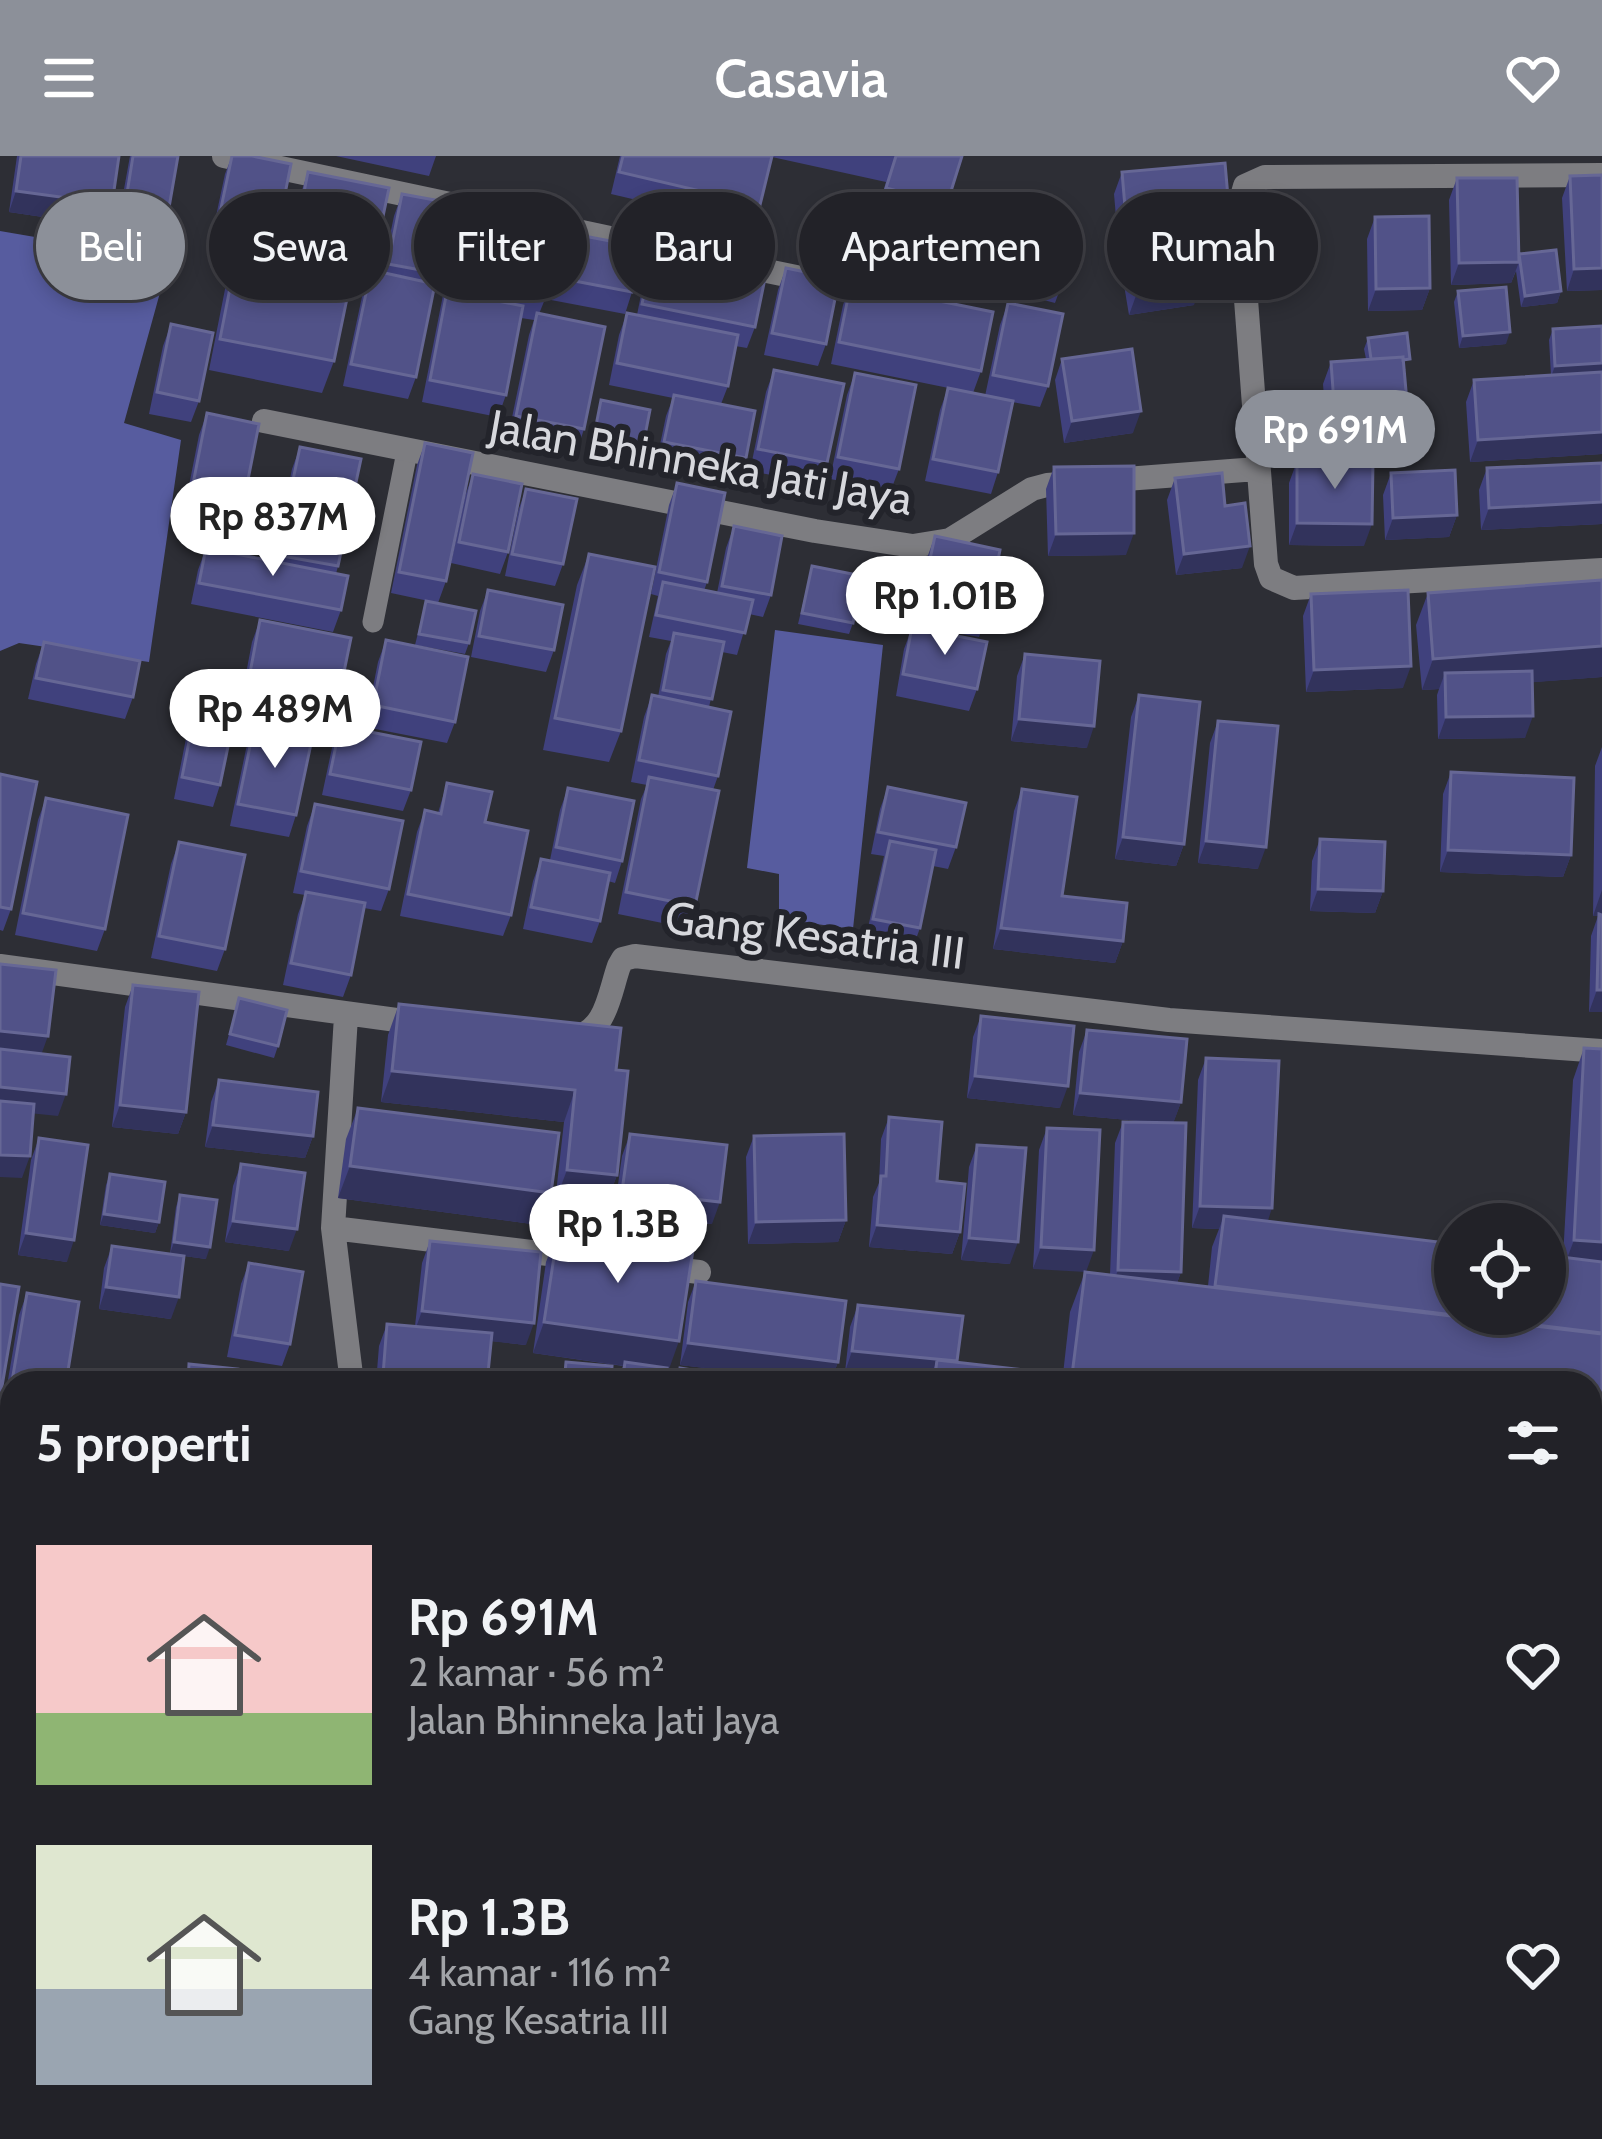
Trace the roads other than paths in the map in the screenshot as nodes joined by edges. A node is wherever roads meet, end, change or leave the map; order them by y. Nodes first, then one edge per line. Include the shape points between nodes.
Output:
1 (224, 156) edge
2 (258, 160) edge
3 (1502, 167) edge
4 (1602, 175) edge
5 (799, 277) edge
6 (264, 421) edge
7 (407, 452) junction
8 (1257, 470) junction
9 (1602, 570) edge
10 (373, 622) dead end
11 (0, 966) edge
12 (346, 1016) junction
13 (454, 1027) edge
14 (541, 1037) edge
15 (1602, 1051) edge
16 (333, 1228) junction
17 (699, 1272) dead end
18 (351, 1371) edge

1 - 2 street
2 - 5 street
3 - 4 street
3 - 8 street via 1265,177 1245,185 1239,207
6 - 7 street, Jalan Bhinneka Jati Jaya
7 - 8 street, Jalan Bhinneka Jati Jaya via 913,546 950,540 1047,484
7 - 10 lane
8 - 9 street via 1266,564 1282,585
11 - 12 street
12 - 13 street
12 - 16 street
14 - 15 street, Gang Kesatria III via 591,1033 622,960 635,956 1169,1020
16 - 17 street
16 - 18 street

